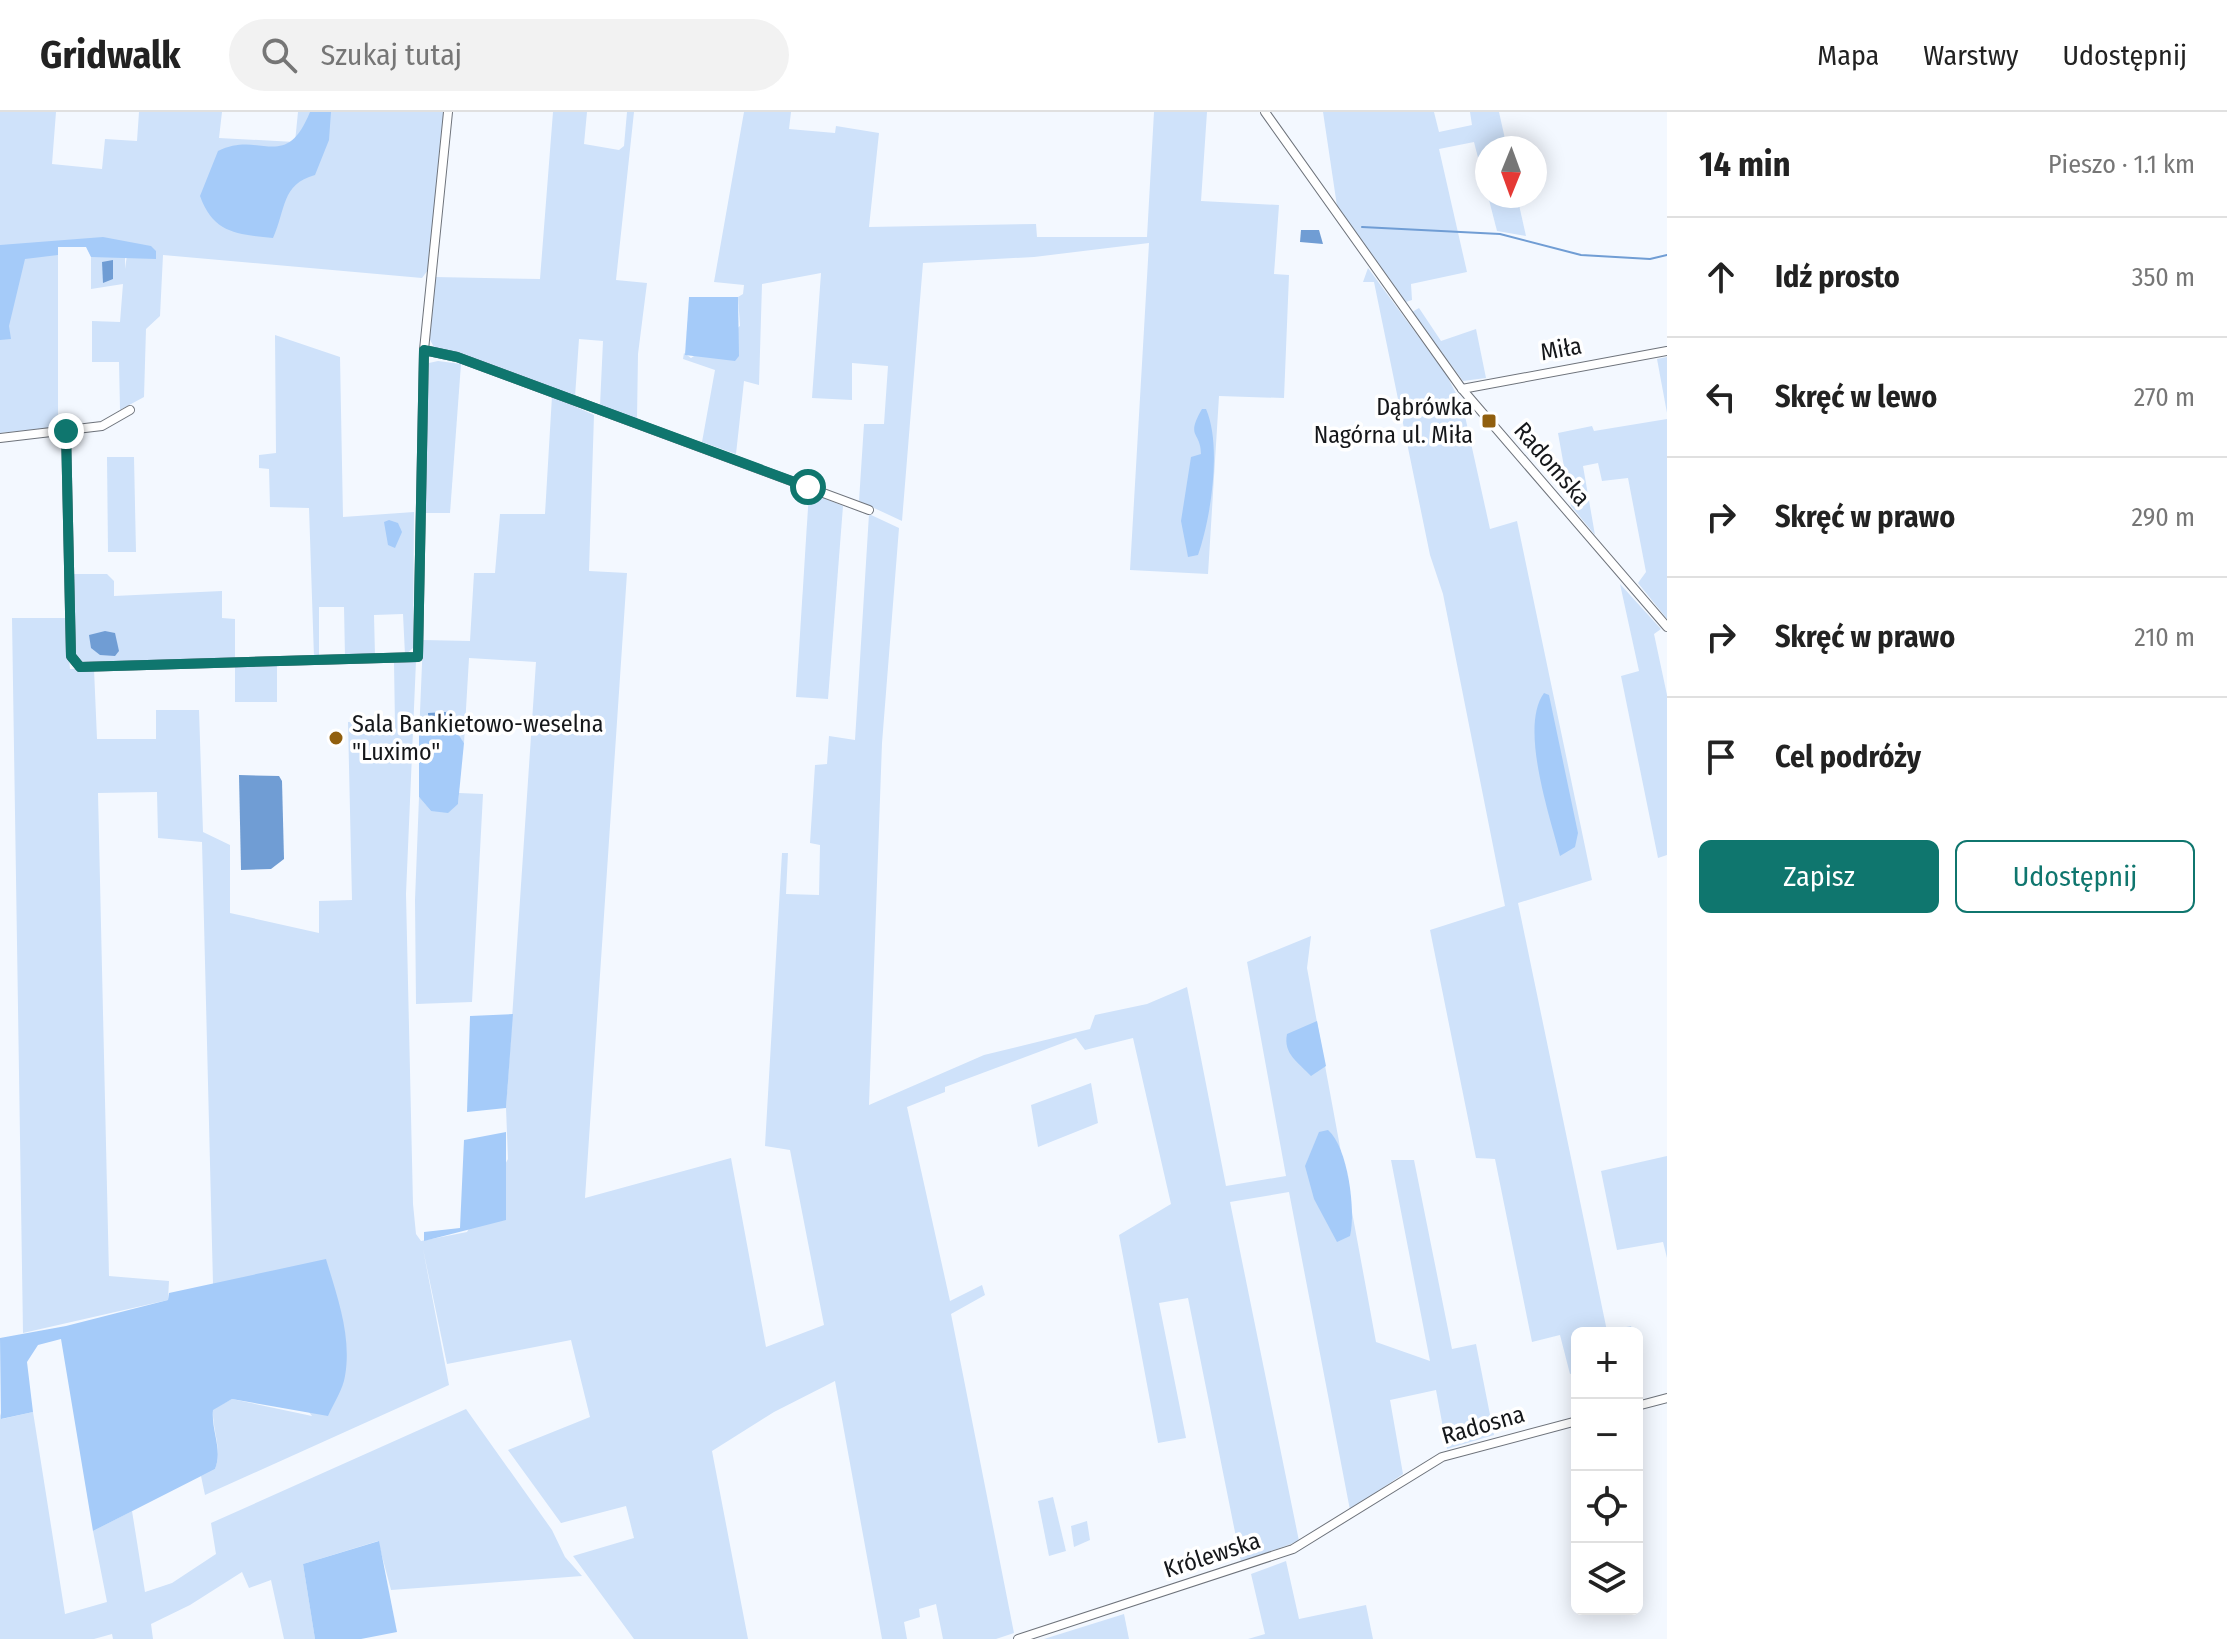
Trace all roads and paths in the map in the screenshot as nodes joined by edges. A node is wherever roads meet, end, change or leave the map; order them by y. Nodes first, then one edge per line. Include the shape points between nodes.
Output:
1 (448, 112) edge
2 (1265, 112) edge
3 (424, 350) junction
4 (1667, 351) edge
5 (1462, 389) junction
6 (130, 410) dead end
7 (66, 431) junction
8 (0, 438) edge
9 (869, 510) dead end
10 (1667, 627) edge
11 (1667, 1398) edge
12 (1643, 1404) edge
13 (1571, 1423) edge
14 (1404, 1479) joint
15 (1018, 1639) edge

1 - 3 street
2 - 5 street, Radomska
3 - 7 street via 418,657 80,667 71,656
3 - 9 street via 457,357
4 - 5 street, Miła
5 - 10 street, Radomska
6 - 7 street via 102,426
7 - 8 street
11 - 12 street
13 - 14 street, Radosna via 1452,1453
14 - 15 street, Królewska via 1276,1556

